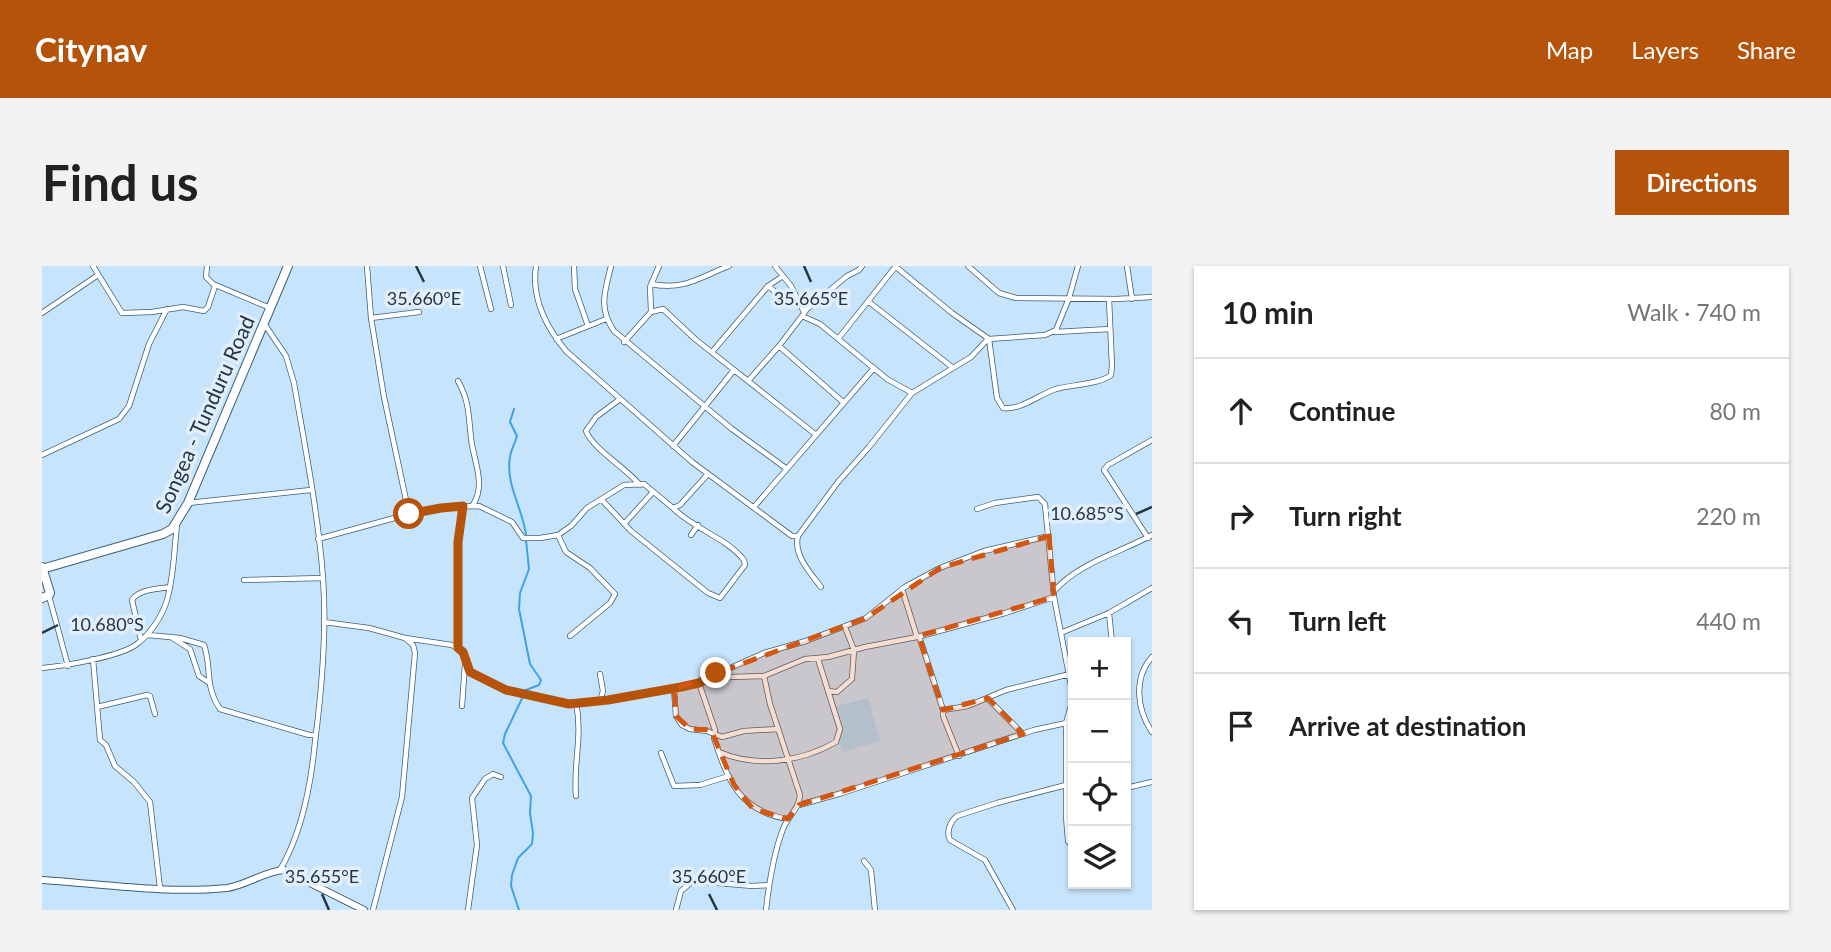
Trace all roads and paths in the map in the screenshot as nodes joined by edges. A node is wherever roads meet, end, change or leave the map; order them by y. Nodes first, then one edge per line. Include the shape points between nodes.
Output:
1 (93, 266) edge
2 (207, 266) edge
3 (288, 266) edge
4 (367, 266) edge
5 (480, 266) edge
6 (502, 266) edge
7 (536, 266) edge
8 (574, 266) edge
9 (611, 266) edge
10 (659, 266) edge
11 (729, 266) edge
12 (775, 266) edge
13 (862, 266) edge
14 (896, 266) edge
15 (968, 266) edge
16 (1078, 266) edge
17 (1127, 266) edge
18 (98, 275) junction
19 (783, 276) junction
20 (651, 284) junction
21 (215, 286) junction
22 (768, 286) junction
23 (1152, 297) edge
24 (1069, 298) junction
25 (784, 299) dead end
26 (1109, 299) junction
27 (1132, 299) junction
28 (869, 302) junction
29 (511, 305) dead end
30 (271, 308) junction
31 (167, 309) junction
32 (491, 309) dead end
33 (419, 312) dead end
34 (651, 312) junction
35 (42, 313) edge
36 (803, 314) junction
37 (371, 318) junction
38 (606, 319) junction
39 (264, 324) junction
40 (588, 326) junction
41 (1110, 330) junction
42 (1054, 332) junction
43 (838, 338) junction
44 (556, 339) junction
45 (989, 340) junction
46 (624, 342) junction
47 (779, 346) junction
48 (712, 352) junction
49 (952, 367) junction
50 (874, 368) junction
51 (734, 370) junction
52 (458, 381) dead end
53 (748, 381) junction
54 (912, 393) junction
55 (621, 399) junction
56 (843, 402) junction
57 (705, 406) junction
58 (815, 434) junction
59 (1152, 440) edge
60 (673, 446) junction
61 (42, 455) edge
62 (787, 469) junction
63 (629, 472) junction
64 (708, 474) junction
65 (624, 485) junction
66 (640, 485) junction
67 (311, 490) junction
68 (653, 492) junction
69 (602, 500) junction
70 (188, 503) junction
71 (680, 505) junction
72 (463, 506) junction
73 (472, 506) junction
74 (754, 507) junction
75 (673, 508) junction
76 (978, 509) dead end
77 (409, 514) junction
78 (682, 518) junction
79 (177, 521) junction
80 (624, 524) junction
81 (698, 525) junction
82 (558, 535) junction
83 (691, 535) dead end
84 (798, 536) junction
85 (1049, 536) junction
86 (1150, 537) edge
87 (318, 539) junction
88 (42, 568) edge
89 (323, 578) junction
90 (244, 580) dead end
91 (170, 586) junction
92 (821, 587) dead end
93 (1152, 588) edge
94 (902, 589) junction
95 (1054, 594) junction
96 (46, 597) edge
97 (1109, 613) junction
98 (324, 622) junction
99 (845, 627) junction
100 (1063, 632) junction
101 (147, 635) junction
102 (570, 636) dead end
103 (170, 637) junction
104 (918, 637) junction
105 (1111, 637) edge
106 (405, 638) junction
107 (141, 640) junction
108 (458, 648) junction
109 (854, 650) junction
110 (1152, 657) edge
111 (93, 659) junction
112 (818, 659) junction
113 (1068, 662) edge
114 (465, 663) junction
115 (68, 666) junction
116 (42, 668) edge
117 (600, 674) dead end
118 (1068, 674) edge
119 (764, 676) junction
120 (208, 682) junction
121 (699, 683) junction
122 (674, 688) junction
123 (828, 691) junction
124 (988, 698) junction
125 (1072, 700) edge
126 (600, 701) junction
127 (576, 703) junction
128 (462, 706) dead end
129 (97, 707) junction
130 (943, 710) junction
131 (155, 713) dead end
132 (1066, 723) junction
133 (778, 729) junction
134 (1152, 732) edge
135 (714, 733) junction
136 (316, 734) junction
137 (1023, 734) junction
138 (718, 752) junction
139 (661, 753) dead end
140 (959, 756) junction
141 (790, 760) junction
142 (729, 776) junction
143 (501, 778) dead end
144 (1152, 782) edge
145 (1066, 785) junction
146 (1131, 787) edge
147 (576, 796) dead end
148 (799, 805) junction
149 (788, 819) junction
150 (1068, 841) edge
151 (864, 861) dead end
152 (280, 870) junction
153 (42, 880) edge
154 (769, 885) junction
155 (160, 888) junction
156 (364, 910) edge
157 (373, 910) edge
158 (468, 910) edge
159 (676, 910) edge
160 (766, 910) edge
161 (875, 910) edge
162 (1013, 910) edge

1 - 18 street
2 - 21 street via 206,277
3 - 30 highway, Songea - Tunduru Road
4 - 37 street
5 - 32 street
6 - 29 street
7 - 44 street via 536,297
8 - 40 street via 575,289
9 - 38 street via 604,298
10 - 20 street
11 - 20 street via 681,286
12 - 19 street
13 - 36 street
14 - 28 street
14 - 45 street
15 - 24 street via 1003,295
16 - 24 street
17 - 27 street
18 - 31 street via 122,313
18 - 35 street
19 - 22 street
19 - 36 street
20 - 34 street
21 - 30 street
21 - 31 street via 206,310
22 - 25 street
22 - 48 street
23 - 27 street
24 - 26 street
24 - 42 street
26 - 27 street
26 - 41 street
28 - 43 street
28 - 49 street
30 - 39 highway, Songea - Tunduru Road
31 - 61 street via 120,419
33 - 37 street
34 - 46 street
34 - 48 street via 663,309
36 - 43 street
36 - 47 street
37 - 77 street
38 - 40 street
38 - 46 street
39 - 67 street via 290,368
39 - 70 highway, Songea - Tunduru Road
40 - 44 street
41 - 42 street
41 - 45 street via 1112,366 1107,379 1055,390 1006,409 997,398
42 - 45 street
43 - 50 street
44 - 55 street
45 - 49 street
46 - 57 street
47 - 53 street
47 - 56 street
48 - 51 street
49 - 54 street
50 - 54 street
50 - 56 street
51 - 53 street
51 - 57 street
52 - 73 street via 467,397 480,476
53 - 58 street
54 - 84 street
55 - 60 street
55 - 63 street via 596,417 586,431 591,441
56 - 58 street
57 - 60 street
57 - 62 street
58 - 62 street
59 - 86 street via 1104,470
60 - 64 street
62 - 74 street
63 - 65 street
63 - 66 street
64 - 71 street
64 - 74 street
65 - 66 street
65 - 69 street
66 - 68 street
67 - 70 street
67 - 87 street
68 - 75 street
68 - 80 street
69 - 80 street
69 - 82 street
70 - 79 highway, Songea - Tunduru Road
71 - 75 street
71 - 78 street
72 - 73 street
72 - 77 street
72 - 108 street via 458,542
73 - 82 street via 512,522 526,538
74 - 84 street
75 - 78 street
76 - 85 street via 1041,498
77 - 87 street
78 - 81 street
79 - 88 highway, Songea - Tunduru Road via 163,534
79 - 91 street
80 - 81 street via 720,598 745,562
81 - 83 street
82 - 102 street via 566,552 615,594 611,603
84 - 92 street via 802,559
85 - 94 street via 984,551
85 - 95 street
86 - 95 street via 1081,570
87 - 89 street
88 - 96 highway
89 - 90 street
89 - 98 street
91 - 101 street via 163,613
91 - 107 street via 135,595 132,600
93 - 97 street
94 - 99 street via 874,613
94 - 104 street
95 - 100 street
95 - 104 street via 1006,613
96 - 115 street
97 - 100 street
97 - 105 street
98 - 106 street
98 - 136 street
99 - 109 street
99 - 121 street via 764,653
100 - 113 street
101 - 103 street
101 - 107 street
103 - 120 street via 190,649 199,676
103 - 120 street via 204,645
104 - 109 street
104 - 130 street
106 - 108 street
106 - 157 street via 415,653 402,797
107 - 111 street
108 - 114 street
109 - 112 street
109 - 123 street via 850,682 837,692
110 - 134 street via 1142,671 1139,695
111 - 115 street
111 - 129 street
112 - 119 street via 805,659
112 - 123 street
114 - 127 street via 474,674 516,692
114 - 128 street
115 - 116 street
117 - 126 street
118 - 124 street
119 - 121 street
119 - 133 street
120 - 136 street via 220,709
121 - 122 street
121 - 135 street
122 - 126 street
122 - 135 street via 678,720 690,729
123 - 141 street via 840,729 838,740
124 - 130 street
124 - 137 street
125 - 132 street
126 - 127 street
127 - 147 street via 580,736
129 - 131 street via 147,695
129 - 155 street via 100,740 114,766 150,802
130 - 140 street
132 - 137 street
132 - 145 street
133 - 135 street via 728,736
133 - 141 street
135 - 138 street
136 - 152 street via 304,807
137 - 140 street
138 - 141 street via 762,762
138 - 142 street
139 - 142 street via 674,786 700,785
140 - 148 street
141 - 148 street
142 - 149 street via 753,809
143 - 158 street via 488,776 472,798 477,845
144 - 146 street
145 - 150 street
145 - 162 street via 957,816 948,832 950,840 985,860
148 - 149 street
149 - 154 street
151 - 161 street via 871,870
152 - 155 street via 229,887
152 - 156 street
153 - 155 street
154 - 159 street via 693,881 681,891
154 - 160 street

